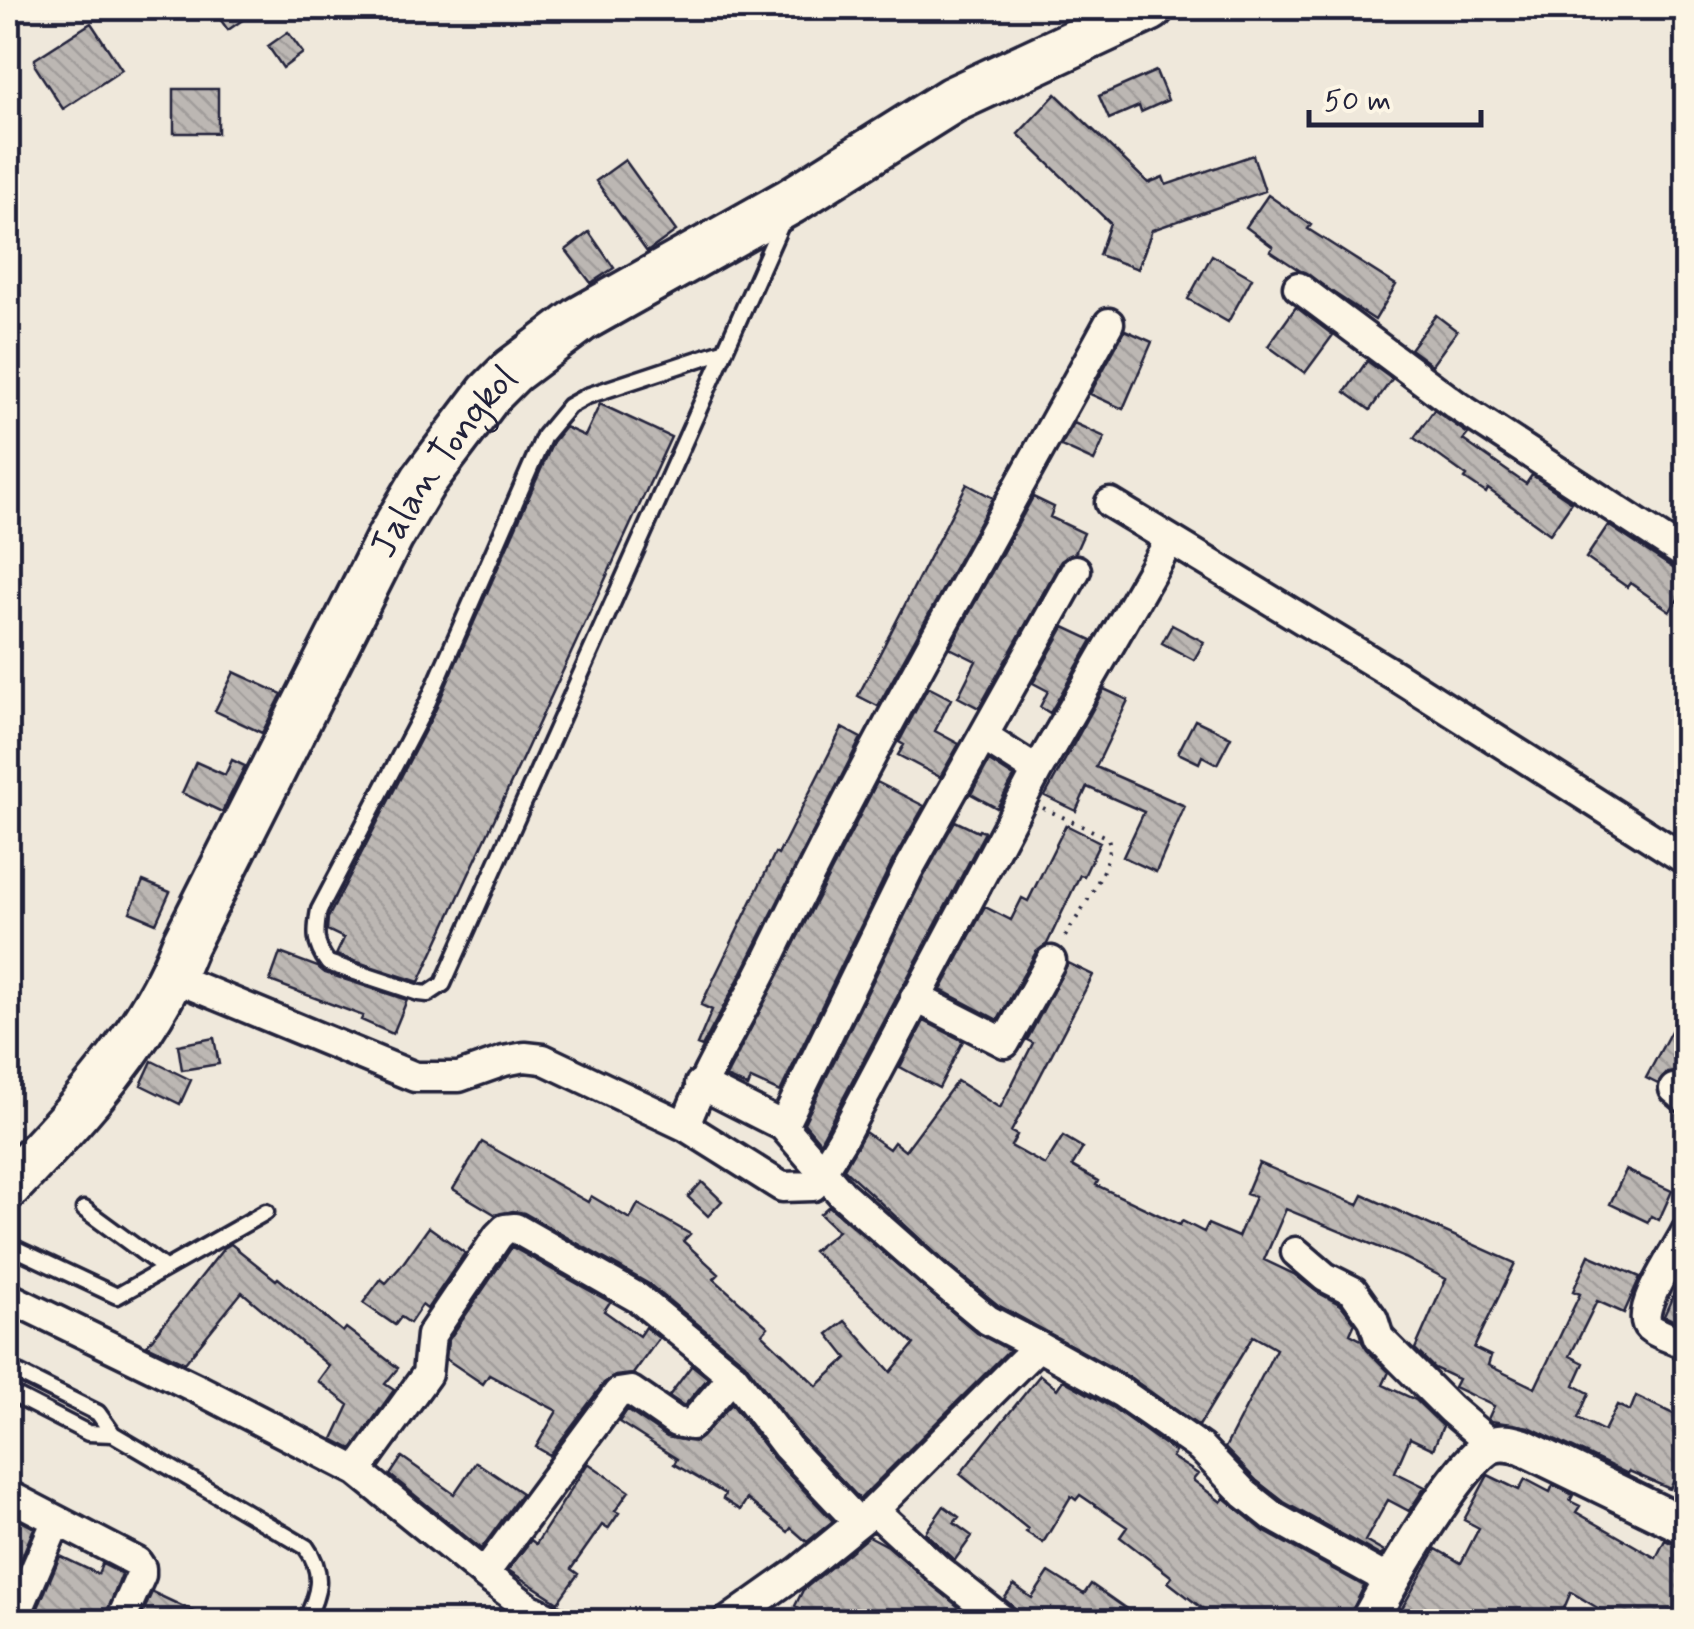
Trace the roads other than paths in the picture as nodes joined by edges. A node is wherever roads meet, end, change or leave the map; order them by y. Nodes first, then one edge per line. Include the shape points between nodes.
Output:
1 (1150, 8) edge
2 (791, 202) junction
3 (1298, 286) dead end
4 (1109, 323) dead end
5 (723, 351) junction
6 (1110, 503) dead end
7 (1170, 540) junction
8 (1686, 555) edge
9 (1076, 570) dead end
10 (984, 737) junction
11 (1036, 770) junction
12 (1686, 860) edge
13 (1051, 961) road end
14 (178, 963) junction
15 (915, 997) junction
16 (700, 1084) junction
17 (685, 1126) junction
18 (783, 1126) junction
19 (807, 1182) junction
20 (8, 1186) edge
21 (84, 1210) dead end
22 (266, 1212) dead end
23 (1686, 1232) edge
24 (8, 1245) edge
25 (1296, 1252) dead end
26 (163, 1268) junction
27 (8, 1297) edge
28 (1686, 1344) edge
29 (1038, 1346) junction
30 (8, 1368) edge
31 (732, 1376) junction
32 (8, 1392) edge
33 (113, 1434) junction
34 (1492, 1445) junction
35 (357, 1471) junction
36 (8, 1495) edge
37 (866, 1516) junction
38 (56, 1522) junction
39 (1686, 1526) edge
40 (484, 1574) junction
41 (1390, 1581) junction
42 (13, 1622) edge
43 (120, 1622) edge
44 (304, 1622) edge
45 (558, 1622) edge
46 (728, 1622) edge
47 (1006, 1622) edge
48 (1368, 1622) edge

1 - 2 highway, Jalan Tongkol via 952,100
2 - 5 lane
2 - 14 highway, Jalan Tongkol via 581,319 512,371 463,426 390,537
3 - 8 street via 1456,405
4 - 16 street via 851,791 750,998
5 - 5 lane via 443,984 419,993 328,963 315,933 320,910 426,706 544,436 569,406 588,396
6 - 7 street
7 - 11 street
7 - 12 street
9 - 10 street
10 - 11 street
10 - 18 street via 907,872
11 - 15 street
13 - 15 street via 1005,1043
14 - 17 street via 415,1077 460,1076 514,1059 543,1059
14 - 20 highway, Jalan Tongkol via 97,1088
15 - 19 street via 842,1138
16 - 17 street
16 - 18 street
17 - 19 street via 782,1187
18 - 19 street via 796,1138
19 - 29 street via 842,1194 988,1320
21 - 26 lane
22 - 26 lane
23 - 28 street via 1644,1319
24 - 26 lane via 117,1296
25 - 34 street via 1352,1291 1380,1338
27 - 35 street
29 - 37 street
29 - 41 street via 1200,1448 1274,1517
30 - 33 lane via 98,1413
31 - 35 street via 638,1298 505,1228 431,1335 427,1374
31 - 37 street via 788,1447
31 - 40 street via 690,1425 632,1391 618,1394
32 - 33 lane via 88,1434
33 - 44 lane via 306,1547 320,1579
34 - 39 street via 1523,1447
34 - 41 street via 1470,1461
35 - 40 street
36 - 38 street
37 - 46 street
37 - 47 street
38 - 42 street
38 - 43 street via 142,1568
40 - 45 street
41 - 48 street

